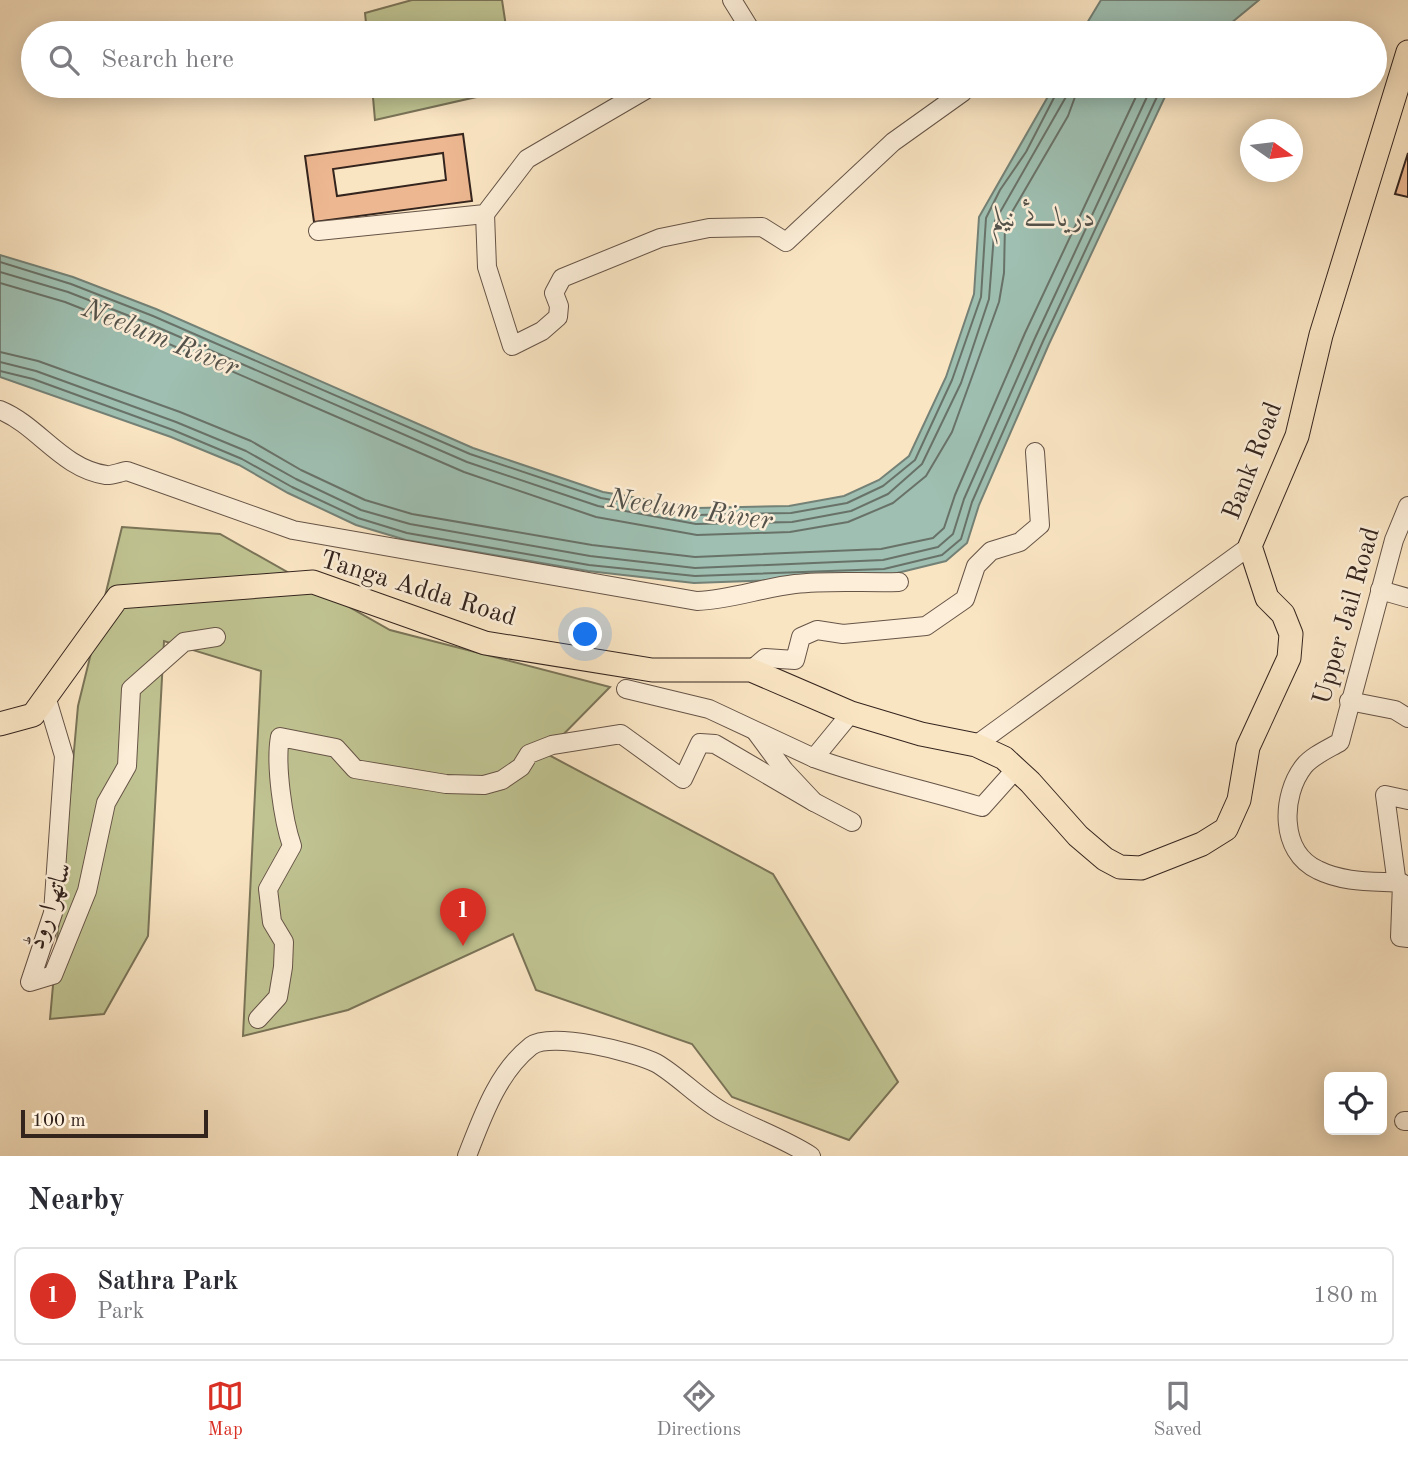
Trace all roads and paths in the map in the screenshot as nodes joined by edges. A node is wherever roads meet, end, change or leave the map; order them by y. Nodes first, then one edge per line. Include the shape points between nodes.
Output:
1 (732, 0) edge
2 (745, 21) edge
3 (1408, 52) edge
4 (631, 98) edge
5 (954, 98) edge
6 (485, 214) junction
7 (318, 232) dead end
8 (0, 410) edge
9 (1035, 452) dead end
10 (1408, 506) edge
11 (1250, 547) junction
12 (899, 582) dead end
13 (1380, 590) junction
14 (1408, 598) edge
15 (216, 637) dead end
16 (751, 670) junction
17 (626, 689) dead end
18 (47, 696) junction
19 (1350, 701) junction
20 (851, 713) junction
21 (1408, 718) edge
22 (0, 723) edge
23 (754, 729) junction
24 (976, 745) junction
25 (814, 758) junction
26 (1016, 769) junction
27 (1408, 800) edge
28 (814, 802) junction
29 (852, 822) dead end
30 (1141, 869) joint
31 (1396, 877) dead end
32 (1408, 938) edge
33 (258, 1019) dead end
34 (467, 1156) edge
35 (811, 1156) edge

1 - 2 street
3 - 11 main road, Bank Road via 1321,335 1297,436
4 - 6 street via 527,159
5 - 6 street via 893,142 786,242 762,227 709,228 660,238 562,278 554,293 558,317 512,346 487,267
6 - 7 street
8 - 12 street via 16,417 57,454 108,476 127,471 293,530 361,544 697,601 797,584
9 - 16 street via 1040,525 1020,542 991,551 976,566 965,598 926,626 843,634 817,630 801,637 795,660 765,657
10 - 13 street, Upper Jail Road
11 - 24 street
11 - 30 main road, Bank Road via 1266,598 1283,614 1291,634 1289,658 1248,747 1239,800 1226,828 1202,844
13 - 14 street
13 - 19 street, Upper Jail Road
15 - 18 street, ساتھرا روڈ via 184,642 131,689 127,766 106,803 87,891 53,975 30,982 53,913 64,756
16 - 18 main road, Tanga Adda Road via 652,670 485,643 313,582 118,597
16 - 20 main road, Tanga Adda Road
17 - 23 street via 709,709
18 - 22 main road, Tanga Adda Road via 33,715
19 - 21 street via 1395,710
19 - 32 street, Upper Jail Road via 1339,742 1304,765 1290,792 1286,824 1296,849 1315,869 1348,880 1402,883 1400,937
20 - 24 main road, Tanga Adda Road
20 - 25 street
23 - 25 street
23 - 28 street
24 - 26 main road, Tanga Adda Road
25 - 26 street via 862,776 982,807
26 - 30 main road, Tanga Adda Road via 1105,859 1120,867
27 - 31 street via 1385,794
28 - 29 street
28 - 33 street via 715,744 700,743 683,779 621,734 552,745 529,754 521,767 502,780 484,785 446,784 355,769 336,748 281,737 277,753 285,825 292,846 268,888 272,922 284,943 283,967 278,997
34 - 35 street via 495,1089 532,1045 547,1040 628,1053 657,1064 723,1112

